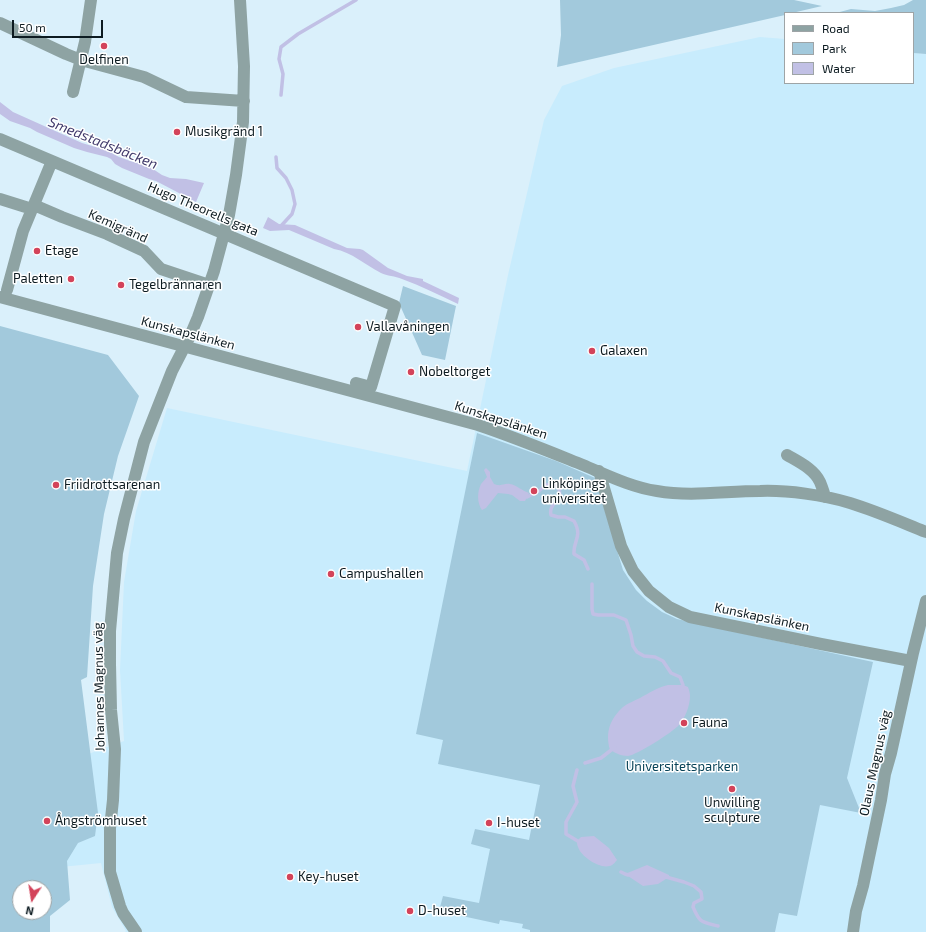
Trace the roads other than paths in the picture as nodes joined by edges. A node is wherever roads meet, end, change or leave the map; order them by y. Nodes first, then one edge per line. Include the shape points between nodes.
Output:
1 (91, 0) edge
2 (240, 0) edge
3 (0, 23) edge
4 (80, 60) junction
5 (73, 92) dead end
6 (244, 101) junction
7 (0, 139) edge
8 (52, 161) junction
9 (0, 199) edge
10 (33, 207) junction
11 (224, 234) junction
12 (209, 285) junction
13 (4, 294) edge
14 (184, 346) junction
15 (356, 383) dead end
16 (787, 455) dead end
17 (599, 471) junction
18 (825, 497) junction
19 (926, 532) edge
20 (926, 601) edge
21 (911, 661) junction
22 (136, 932) edge
23 (853, 932) edge

1 - 4 street
2 - 6 street, Johannes Magnus väg
3 - 4 street
4 - 5 street
4 - 6 street via 144,77 186,97
6 - 11 street, Johannes Magnus väg via 240,153
7 - 8 street, Hugo Theorells gata
8 - 10 street
8 - 11 street, Hugo Theorells gata
9 - 10 street, Kemigränd
10 - 12 street, Kemigränd via 107,234 144,252 161,270
10 - 13 street
11 - 12 street, Johannes Magnus väg
11 - 15 street, Hugo Theorells gata via 395,306 371,387
12 - 14 street, Johannes Magnus väg via 194,328
13 - 14 street, Kunskapslänken
14 - 17 street, Kunskapslänken via 478,425
14 - 22 street, Johannes Magnus väg via 144,442 117,553 112,602 110,664 115,749 110,872 120,906
16 - 18 street via 814,473 820,481
17 - 18 street via 627,483 657,491 695,494 760,490
17 - 21 street, Kunskapslänken via 621,546 633,571 649,591 669,607 690,617
18 - 19 street via 848,502
20 - 21 street, Olaus Magnus väg
21 - 23 street, Olaus Magnus väg

